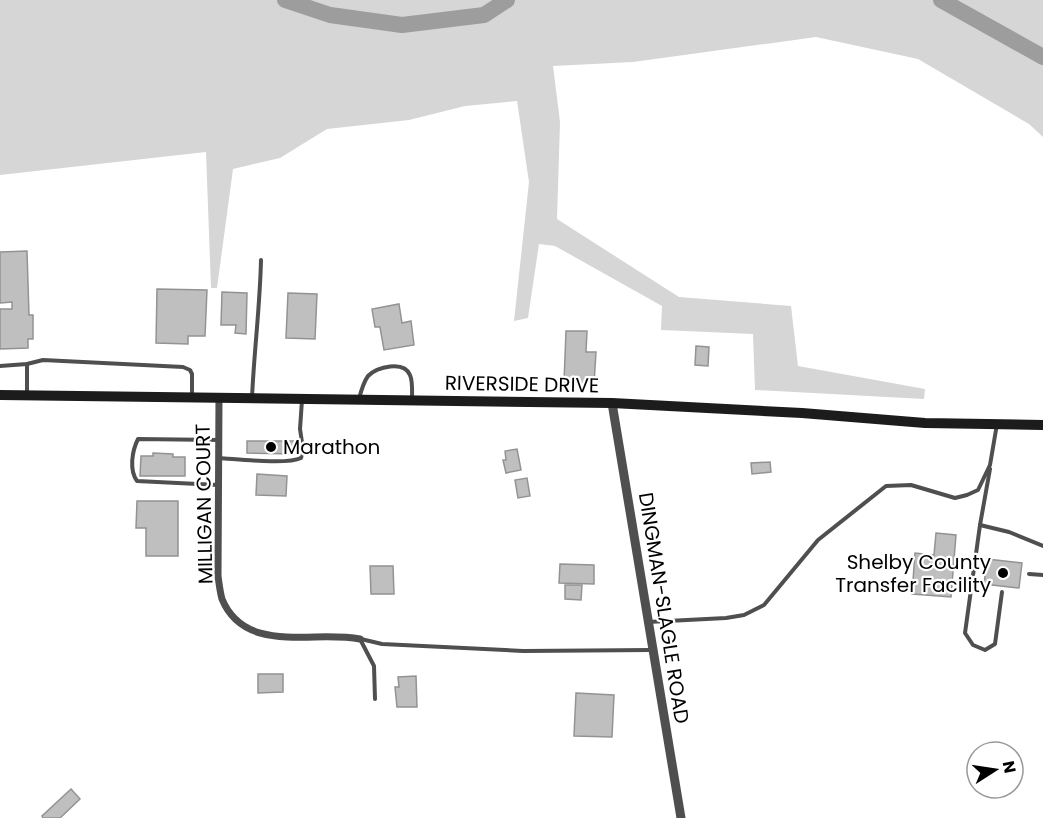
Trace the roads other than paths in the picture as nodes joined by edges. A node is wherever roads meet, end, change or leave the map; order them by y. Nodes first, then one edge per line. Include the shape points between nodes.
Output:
1 (261, 260) dead end
2 (27, 364) junction
3 (0, 366) edge
4 (0, 395) edge
5 (27, 396) junction
6 (192, 398) junction
7 (219, 398) junction
8 (251, 398) junction
9 (302, 399) junction
10 (359, 400) junction
11 (412, 400) junction
12 (612, 403) junction
13 (997, 424) junction
14 (1043, 424) edge
15 (219, 440) junction
16 (219, 458) junction
17 (990, 465) junction
18 (219, 485) junction
19 (980, 525) junction
20 (1043, 546) edge
21 (1029, 574) dead end
22 (1043, 575) edge
23 (1002, 592) dead end
24 (647, 622) junction
25 (360, 639) junction
26 (652, 650) junction
27 (375, 699) dead end
28 (681, 818) edge

1 - 8 lane
2 - 3 lane
2 - 5 lane
2 - 6 lane via 43,360 183,367 192,374
4 - 5 main road, RIVERSIDE DRIVE
5 - 6 main road, RIVERSIDE DRIVE
6 - 7 main road, RIVERSIDE DRIVE
7 - 8 main road, RIVERSIDE DRIVE
7 - 15 street, MILLIGAN COURT
8 - 9 main road, RIVERSIDE DRIVE
9 - 10 main road, RIVERSIDE DRIVE
9 - 16 lane via 301,458
10 - 11 main road, RIVERSIDE DRIVE
10 - 11 lane via 370,374 400,366 411,377
11 - 12 main road, RIVERSIDE DRIVE
12 - 13 main road, RIVERSIDE DRIVE
12 - 24 street, DINGMAN-SLAGLE ROAD
13 - 14 main road, RIVERSIDE DRIVE
13 - 17 lane
15 - 16 street, MILLIGAN COURT
15 - 18 lane via 138,439 132,466 137,481
16 - 18 street, MILLIGAN COURT
17 - 19 lane
17 - 24 lane via 978,490 955,498 911,485 886,486 818,540 764,605 744,615
18 - 25 street, MILLIGAN COURT via 218,576 222,597 232,616 247,630 280,637
19 - 20 lane
19 - 23 lane via 965,633 973,645 985,650 995,644
21 - 22 lane
24 - 26 street, DINGMAN-SLAGLE ROAD
25 - 26 lane via 382,645 523,651
25 - 27 lane via 374,666
26 - 28 street, DINGMAN-SLAGLE ROAD

